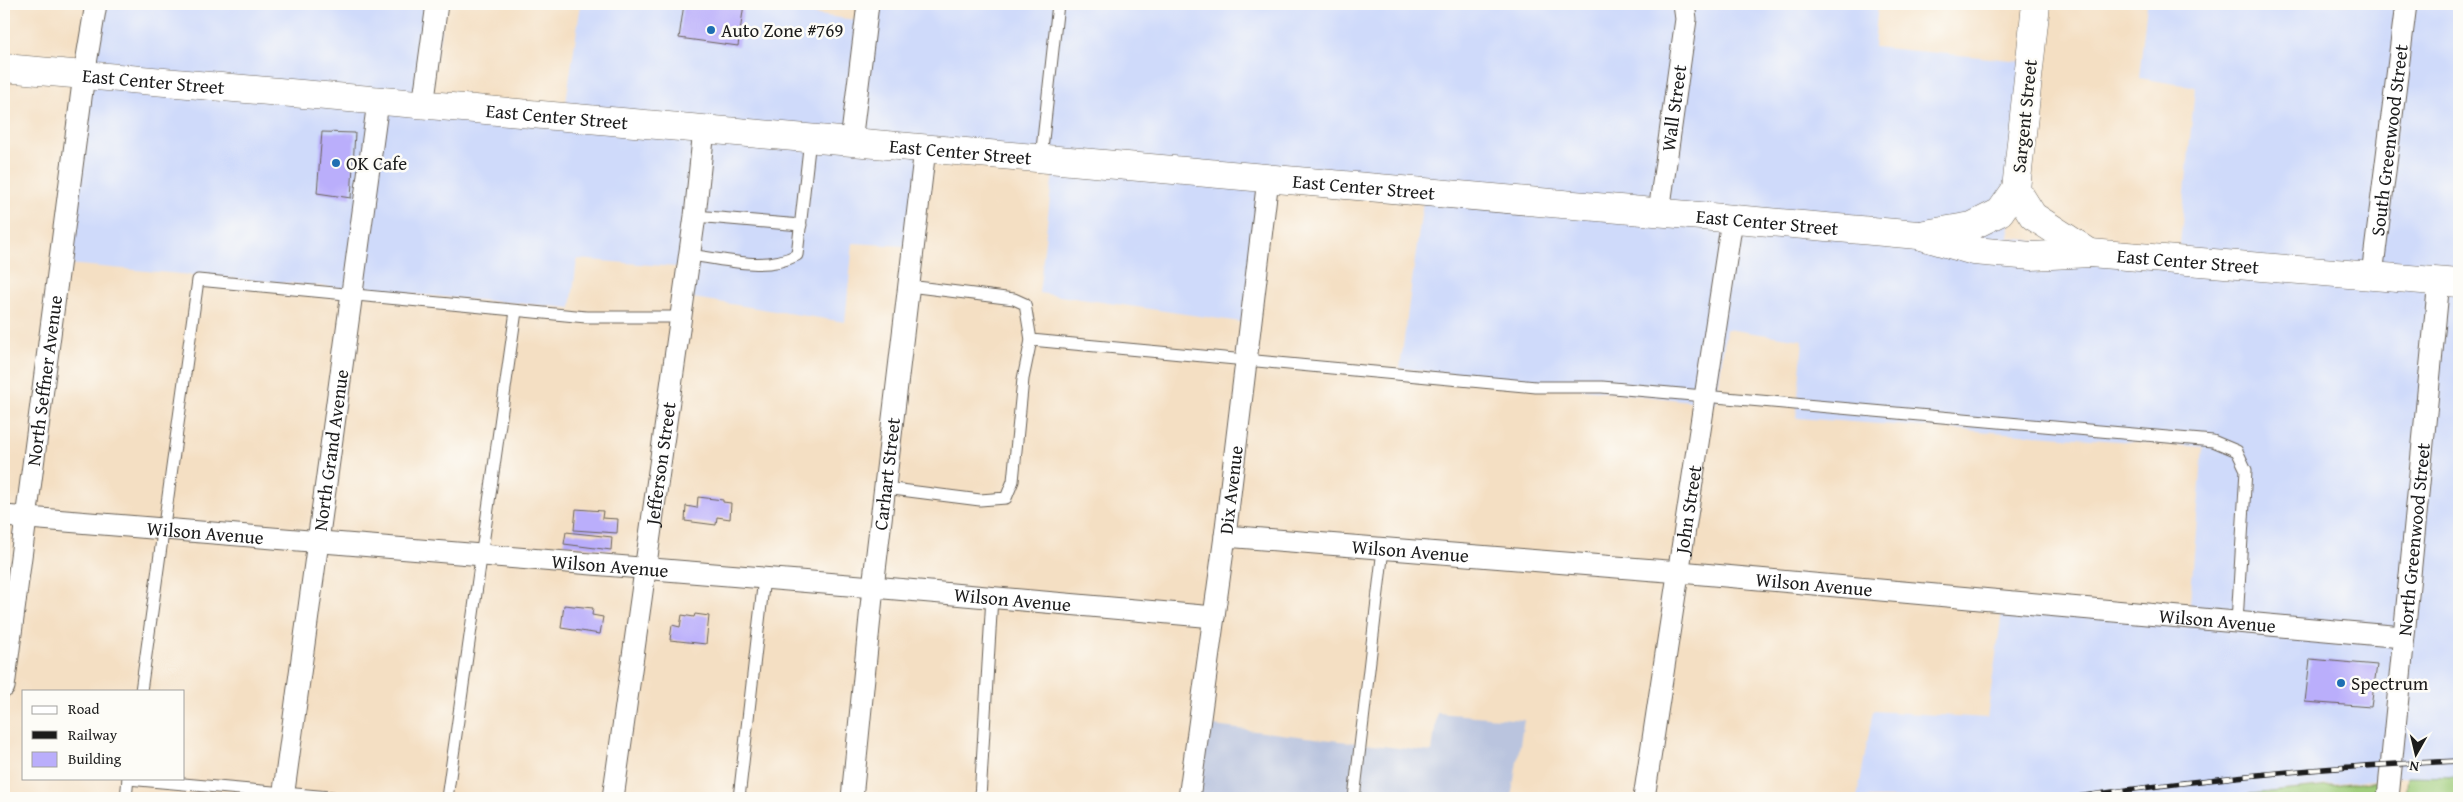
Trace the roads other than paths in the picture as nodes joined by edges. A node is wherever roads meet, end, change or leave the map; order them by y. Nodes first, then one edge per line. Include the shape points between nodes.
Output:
1 (96, 4) edge
2 (437, 4) edge
3 (868, 4) edge
4 (1058, 4) edge
5 (1684, 4) edge
6 (2036, 4) edge
7 (2406, 4) edge
8 (4, 68) edge
9 (84, 75) junction
10 (378, 102) junction
11 (423, 106) junction
12 (704, 129) junction
13 (810, 138) junction
14 (851, 142) junction
15 (925, 149) junction
16 (1041, 158) junction
17 (1268, 179) junction
18 (2016, 190) junction
19 (1659, 212) junction
20 (695, 216) junction
21 (1732, 220) junction
22 (801, 225) junction
23 (1918, 235) junction
24 (2090, 253) junction
25 (689, 255) junction
26 (2372, 275) junction
27 (2449, 282) edge
28 (909, 286) junction
29 (351, 294) junction
30 (516, 311) junction
31 (681, 317) junction
32 (1031, 340) junction
33 (1246, 358) junction
34 (1706, 397) junction
35 (885, 488) junction
36 (4, 516) edge
37 (27, 518) junction
38 (165, 529) junction
39 (1225, 536) junction
40 (317, 541) junction
41 (1383, 549) junction
42 (482, 555) junction
43 (646, 569) junction
44 (1680, 572) junction
45 (764, 578) junction
46 (873, 587) junction
47 (992, 597) junction
48 (1214, 617) junction
49 (2237, 622) junction
50 (2403, 637) junction
51 (4, 687) edge
52 (141, 690) edge
53 (128, 780) edge
54 (145, 780) edge
55 (284, 796) edge
56 (126, 798) edge
57 (341, 798) edge
58 (447, 798) edge
59 (613, 798) edge
60 (739, 798) edge
61 (852, 798) edge
62 (980, 798) edge
63 (1189, 798) edge
64 (1354, 798) edge
65 (1644, 798) edge
66 (2388, 798) edge

1 - 9 street, North Seffner Avenue
2 - 11 street
3 - 14 street
4 - 16 lane
5 - 19 street, Wall Street via 1686,19
6 - 18 main road, Sargent Street
7 - 26 street, South Greenwood Street
8 - 9 main road, East Center Street
9 - 10 main road, East Center Street
9 - 37 street, North Seffner Avenue
10 - 11 main road, East Center Street
10 - 29 street, North Grand Avenue
11 - 12 main road, East Center Street
12 - 13 main road, East Center Street
12 - 20 street, Jefferson Street
13 - 14 main road, East Center Street
13 - 22 lane
14 - 15 main road, East Center Street
15 - 16 main road, East Center Street
15 - 28 street, Carhart Street
16 - 17 main road, East Center Street
17 - 19 main road, East Center Street
17 - 33 street, Dix Avenue
18 - 23 main road, East Center Street via 2000,212 1972,226
18 - 24 main road, Sargent Street via 2033,216
19 - 21 main road, East Center Street
20 - 22 lane
20 - 25 street, Jefferson Street
21 - 23 main road, East Center Street
21 - 34 street, John Street
22 - 25 lane via 797,255 784,262 767,265
23 - 24 main road, East Center Street via 1974,251 2032,256
24 - 26 main road, East Center Street
25 - 31 street, Jefferson Street
26 - 27 main road, East Center Street
27 - 50 street, North Greenwood Street
28 - 32 lane via 1014,299 1025,304
28 - 35 street, Carhart Street
29 - 30 lane
29 - 38 lane via 198,280
29 - 40 street, North Grand Avenue
30 - 31 lane via 586,317
30 - 42 lane
31 - 43 street, Jefferson Street
32 - 33 lane
32 - 35 lane via 1022,379 1013,481 1006,498 980,500
33 - 34 lane via 1536,387 1602,387
33 - 39 street, Dix Avenue
34 - 44 street, John Street
34 - 49 lane via 2213,441 2237,451 2246,470
35 - 46 street, Carhart Street
36 - 37 street, Wilson Avenue
37 - 38 street, Wilson Avenue
37 - 51 street, North Seffner Avenue
38 - 40 street, Wilson Avenue
38 - 52 lane
39 - 41 street, Wilson Avenue
39 - 48 street, Dix Avenue
40 - 42 street, Wilson Avenue
40 - 55 street, North Grand Avenue
41 - 44 street, Wilson Avenue
41 - 64 lane
42 - 43 street, Wilson Avenue
42 - 58 lane
43 - 45 street, Wilson Avenue
43 - 59 street, Jefferson Street
44 - 49 street, Wilson Avenue
44 - 65 street, John Street
45 - 46 street, Wilson Avenue
45 - 60 lane
46 - 47 street, Wilson Avenue
46 - 61 street, Carhart Street
47 - 48 street, Wilson Avenue
47 - 62 lane
48 - 63 street, Dix Avenue
49 - 50 street, Wilson Avenue
50 - 66 street, North Greenwood Street
53 - 56 lane
54 - 55 lane
55 - 57 lane

